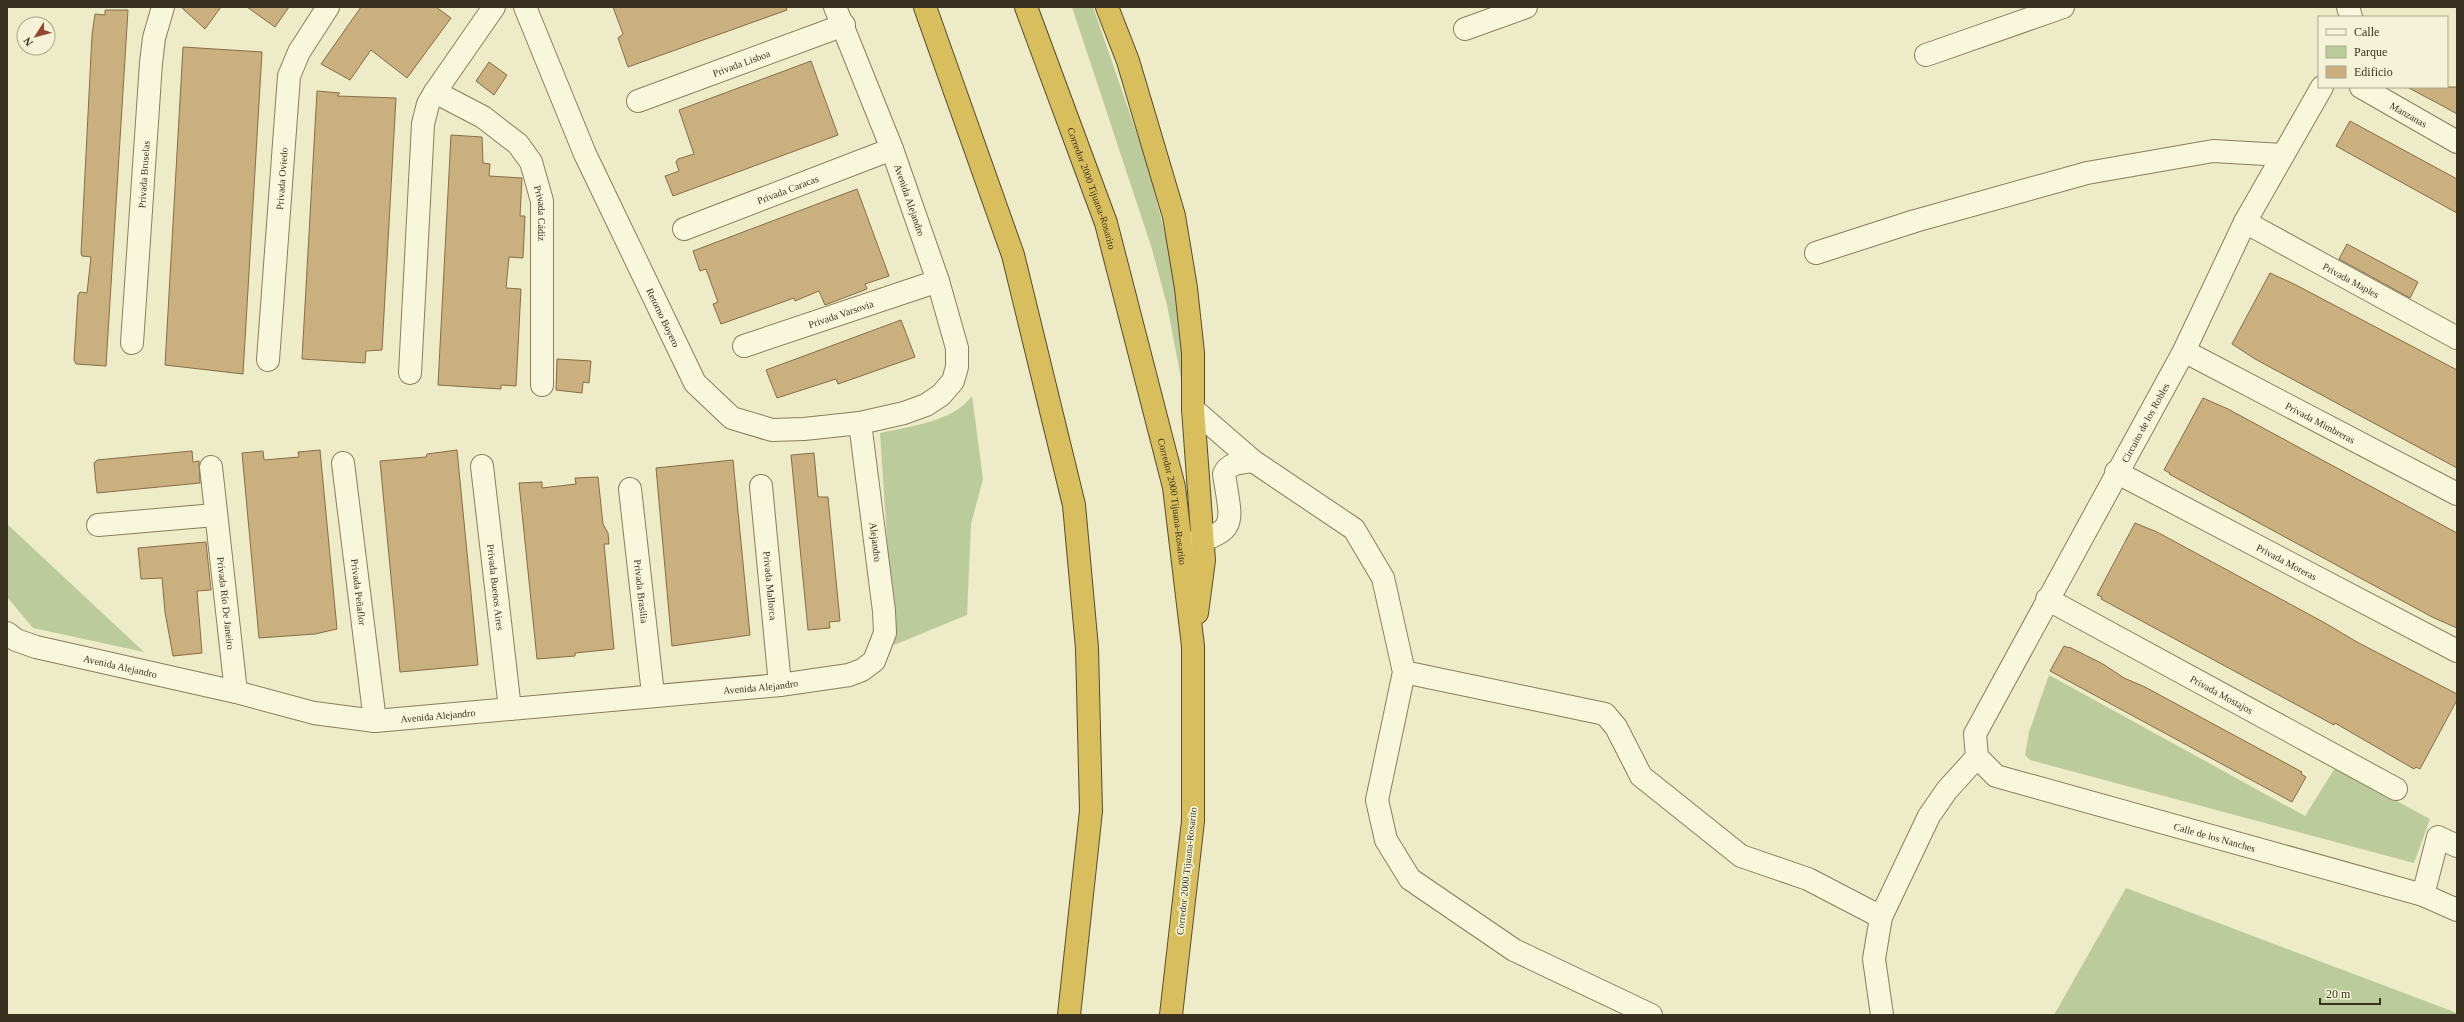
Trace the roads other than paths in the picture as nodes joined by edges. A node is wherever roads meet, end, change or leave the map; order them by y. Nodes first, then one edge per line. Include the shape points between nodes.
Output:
1 (163, 7) edge
2 (328, 7) edge
3 (494, 7) edge
4 (524, 7) edge
5 (925, 7) edge
6 (1026, 7) edge
7 (1107, 7) edge
8 (1526, 7) edge
9 (2063, 7) edge
10 (840, 16) edge
11 (1465, 29) dead end
12 (1926, 55) dead end
13 (2321, 88) edge
14 (2362, 88) edge
15 (435, 92) junction
16 (638, 101) dead end
17 (2457, 142) edge
18 (892, 149) junction
19 (2283, 155) junction
20 (2245, 222) junction
21 (684, 229) dead end
22 (1816, 253) dead end
23 (938, 281) junction
24 (2457, 338) edge
25 (132, 343) dead end
26 (744, 346) dead end
27 (2184, 351) junction
28 (268, 360) dead end
29 (410, 373) dead end
30 (542, 386) dead end
31 (941, 395) joint
32 (1193, 409) junction
33 (860, 423) junction
34 (1253, 461) junction
35 (343, 463) dead end
36 (482, 466) dead end
37 (211, 467) dead end
38 (2116, 472) junction
39 (761, 486) dead end
40 (630, 489) dead end
41 (2457, 494) edge
42 (216, 515) junction
43 (98, 525) dead end
44 (1202, 541) junction
45 (1181, 546) junction
46 (2047, 599) junction
47 (7, 633) edge
48 (1193, 646) junction
49 (2457, 651) edge
50 (874, 660) joint
51 (1404, 672) junction
52 (780, 684) junction
53 (236, 692) junction
54 (653, 694) junction
55 (510, 709) junction
56 (375, 721) junction
57 (1976, 757) junction
58 (2396, 790) dead end
59 (2457, 846) edge
60 (2423, 895) junction
61 (2457, 910) edge
62 (1881, 917) junction
63 (1069, 1015) edge
64 (1171, 1015) edge
65 (1651, 1015) edge
66 (1882, 1015) edge

1 - 25 street, Privada Bruselas via 154,38 151,63
2 - 28 street, Privada Oviedo via 299,52 289,76
3 - 15 street
4 - 33 street, Retorno Boyero via 585,154 695,383 732,418 753,426 772,430
5 - 63 highway via 1013,255 1074,505 1086,648 1090,811
6 - 45 highway, Corredor 2000 Tijuana-Rosarito via 1106,223 1174,487
7 - 32 highway via 1128,61 1174,216 1187,295 1193,353
8 - 11 street
9 - 12 street
10 - 16 street, Privada Lisboa
10 - 18 street, Avenida Alejandro
13 - 19 street, Circuito de los Robles
14 - 17 street, Manzanas
15 - 29 street via 428,104 423,124
15 - 30 street, Privada Cádiz via 483,117 518,144 531,162 542,201
18 - 21 street, Privada Caracas
18 - 23 street, Avenida Alejandro
19 - 20 street, Circuito de los Robles
19 - 22 street via 2213,151 2087,173 1915,221
20 - 24 street, Privada Maples
20 - 27 street, Circuito de los Robles
23 - 26 street, Privada Varsovia
23 - 31 street, Avenida Alejandro via 957,348 957,367 953,381
27 - 38 street, Circuito de los Robles
27 - 41 street, Privada Mimbreras
31 - 33 street, Retorno Boyero via 926,405 904,414
32 - 34 street
32 - 44 highway
33 - 50 street, Alejandro via 884,612 885,633
34 - 44 street via 1226,468 1224,474 1230,513 1227,529
34 - 51 street via 1354,530 1383,578
35 - 56 street, Privada Peñaflor
36 - 55 street, Privada Buenos Aires
37 - 42 street, Privada Río De Janeiro
38 - 46 street, Circuito de los Robles
38 - 49 street, Privada Moreras
39 - 52 street, Privada Mallorca
40 - 54 street, Privada Brasilia
42 - 43 street
42 - 53 street, Privada Río De Janeiro
44 - 45 street
44 - 48 highway via 1204,560
45 - 48 highway, Corredor 2000 Tijuana-Rosarito
46 - 57 street, Circuito de los Robles via 1975,734
46 - 58 street, Privada Mostajos
47 - 53 street, Avenida Alejandro via 16,640 36,647
48 - 64 highway, Corredor 2000 Tijuana-Rosarito via 1194,821
50 - 52 street, Avenida Alejandro via 862,670 849,675
51 - 62 street via 1605,714 1616,728 1641,776 1741,856 1808,879
51 - 65 street via 1377,800 1386,840 1410,879 1514,950
52 - 54 street, Avenida Alejandro
53 - 56 street, Avenida Alejandro via 314,713
54 - 55 street, Avenida Alejandro
55 - 56 street, Avenida Alejandro
57 - 60 street, Calle de los Nanches via 1996,776
57 - 62 street via 1947,790 1929,816
59 - 60 street via 2438,837
60 - 61 street, Calle de los Nanches
62 - 66 street via 1874,959

